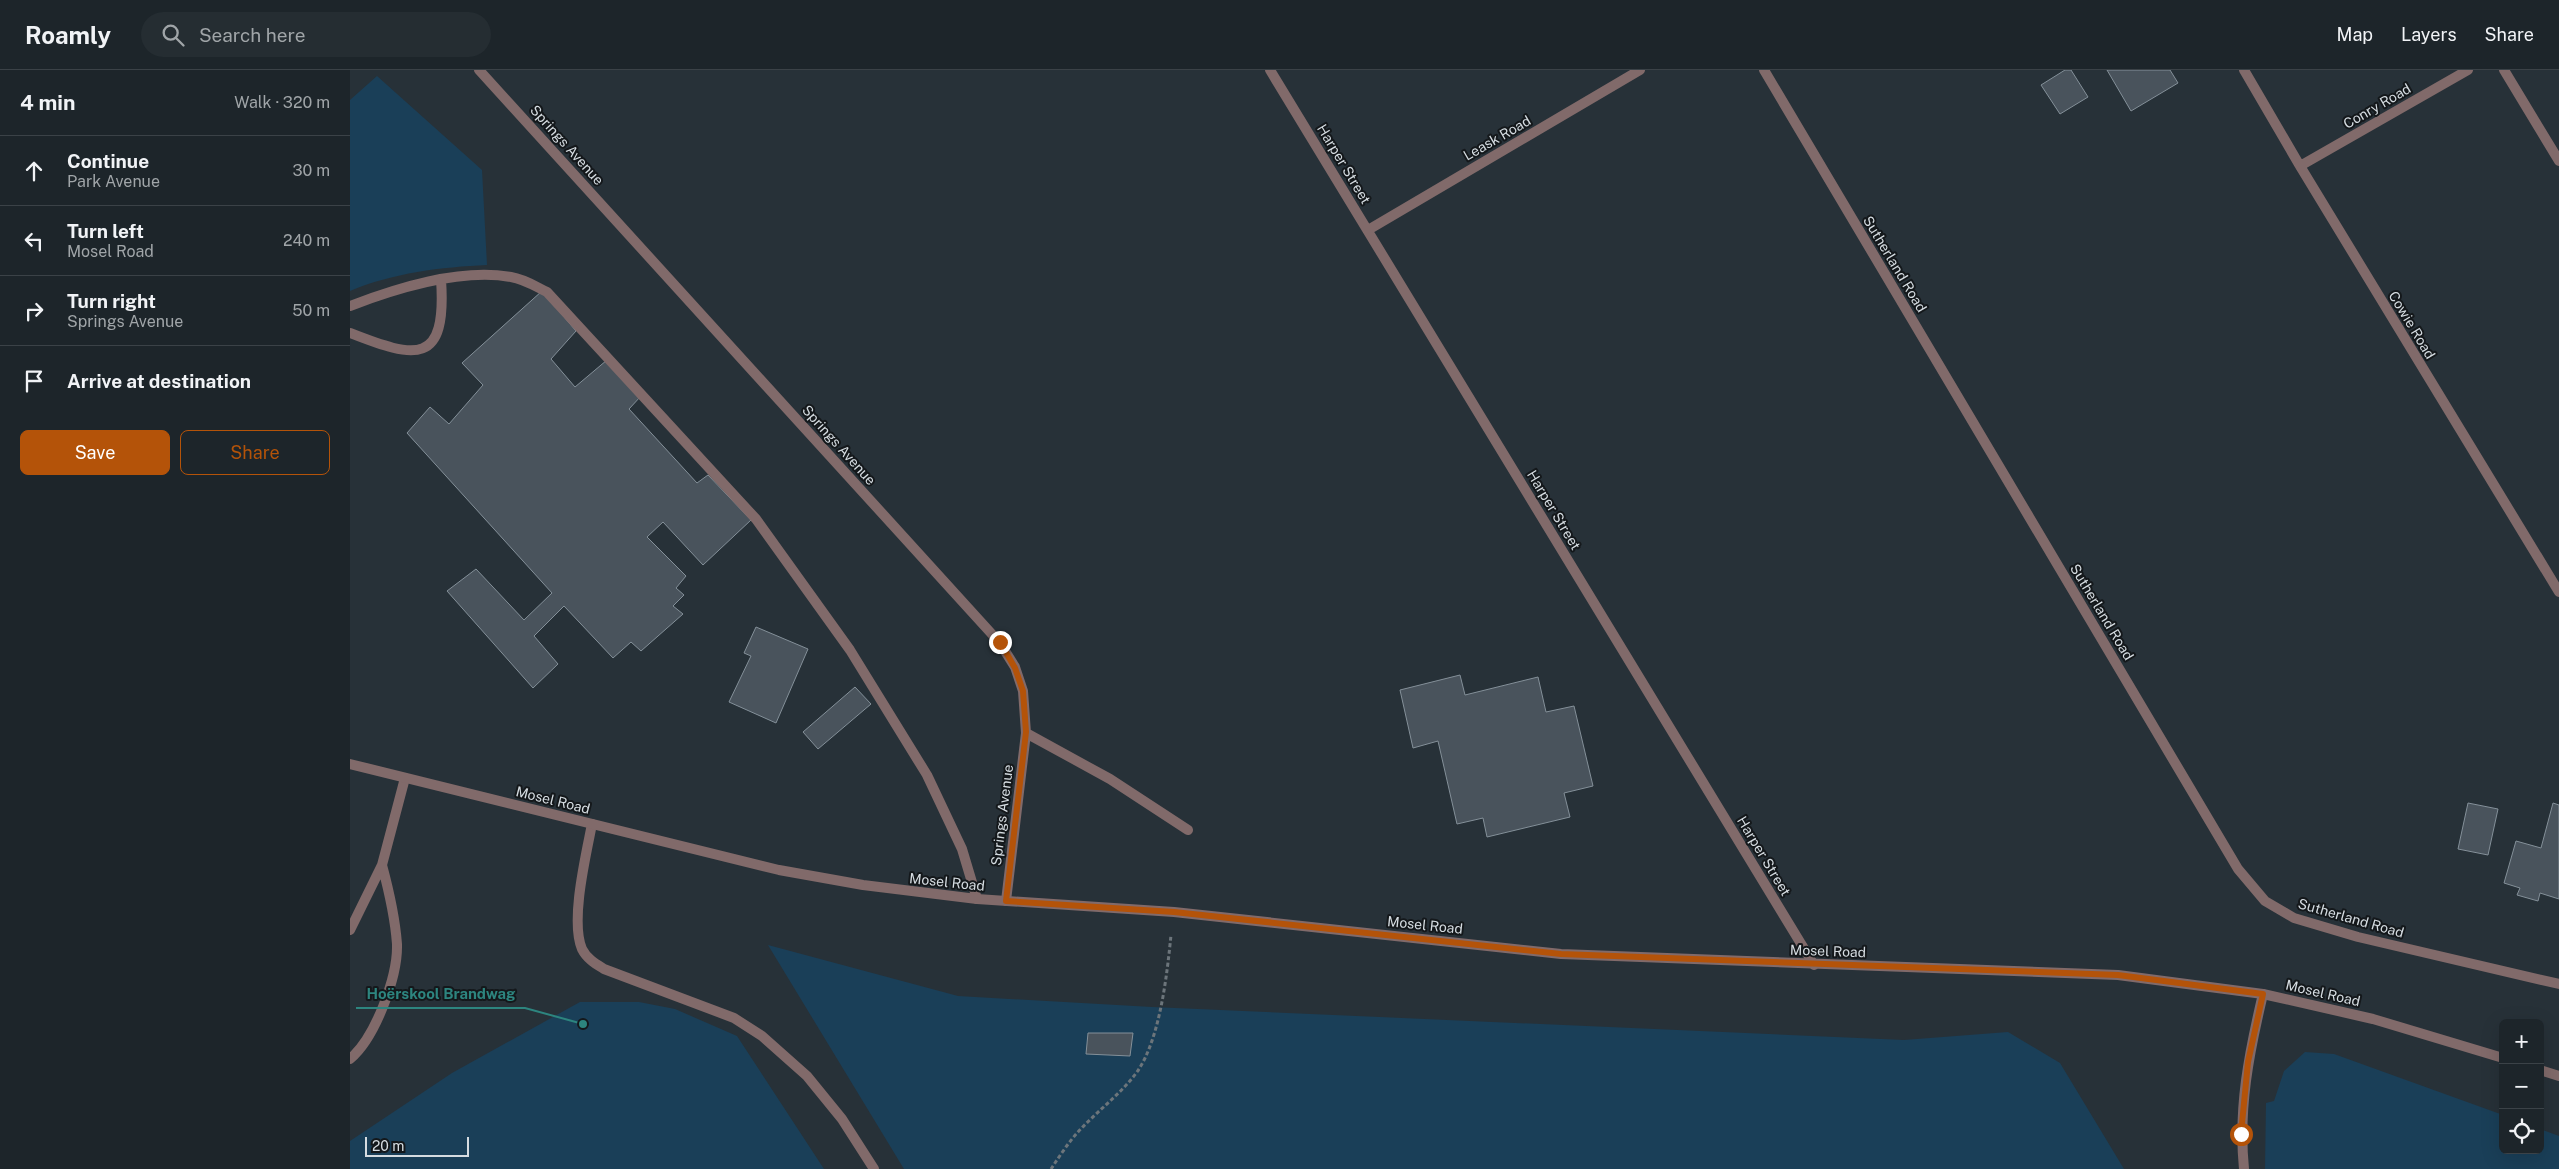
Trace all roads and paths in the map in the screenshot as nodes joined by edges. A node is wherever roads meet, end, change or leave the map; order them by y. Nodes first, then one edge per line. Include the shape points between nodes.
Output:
1 (479, 70) edge
2 (1270, 70) edge
3 (1640, 70) edge
4 (1764, 70) edge
5 (2244, 70) edge
6 (2468, 70) edge
7 (2504, 70) edge
8 (2559, 161) edge
9 (2300, 166) junction
10 (1368, 230) junction
11 (441, 279) junction
12 (350, 306) edge
13 (350, 333) edge
14 (2559, 592) edge
15 (1026, 732) junction
16 (350, 764) edge
17 (405, 778) junction
18 (592, 824) junction
19 (1188, 830) dead end
20 (382, 865) junction
21 (977, 899) junction
22 (1006, 901) junction
23 (1174, 912) junction
24 (350, 930) edge
25 (1814, 965) junction
26 (2559, 984) edge
27 (2263, 994) junction
28 (2499, 1057) edge
29 (350, 1059) edge
30 (2544, 1071) edge
31 (2559, 1076) edge
32 (874, 1169) edge
33 (1051, 1169) edge
34 (2244, 1169) edge

1 - 15 street, Springs Avenue via 1000,642 1015,668 1023,691
2 - 10 street, Harper Street
3 - 10 street, Leask Road
4 - 26 street, Sutherland Road via 2238,869 2265,901 2294,918 2358,937
5 - 9 street, Cowie Road
6 - 9 street, Conry Road
7 - 8 street
9 - 14 street, Cowie Road
10 - 25 street, Harper Street
11 - 12 street via 386,292
11 - 13 street via 442,312 437,335 420,351 386,347
11 - 21 street via 479,275 511,277 546,292 756,519 850,650 928,775 962,849
15 - 19 street via 1110,779
15 - 22 street, Springs Avenue
16 - 17 street, Mosel Road
17 - 18 street, Mosel Road
17 - 20 street
18 - 21 street, Mosel Road via 779,870 863,885
18 - 32 street via 581,884 577,933 591,961 604,969 734,1018 762,1036 807,1076 842,1119
20 - 24 street
20 - 29 street via 397,947 386,997 368,1039
21 - 22 street, Mosel Road
22 - 23 street, Mosel Road
23 - 25 street, Mosel Road via 1561,954
23 - 33 path via 1167,972 1148,1051 1138,1070 1118,1094 1077,1132
25 - 27 street, Mosel Road via 2118,975
27 - 28 street, Mosel Road via 2373,1018
27 - 34 street via 2248,1062 2241,1134
30 - 31 street

